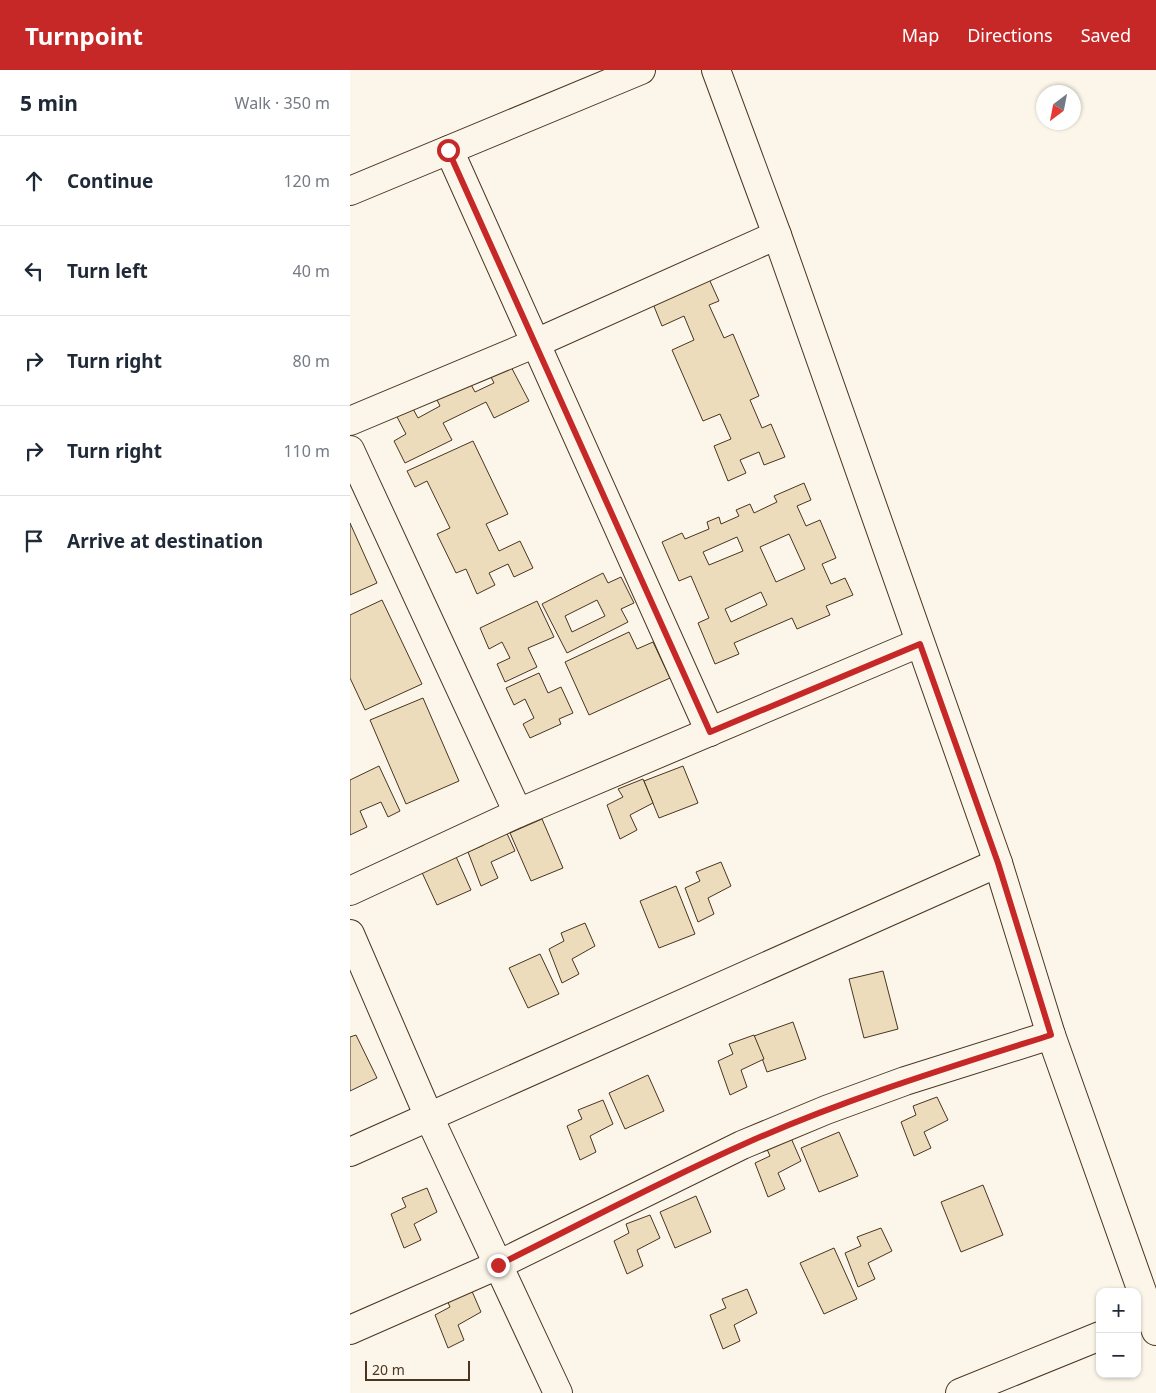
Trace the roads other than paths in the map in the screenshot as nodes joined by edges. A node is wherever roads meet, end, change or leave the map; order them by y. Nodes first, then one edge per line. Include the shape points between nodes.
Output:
1 (641, 70) edge
2 (716, 70) edge
3 (448, 150) junction
4 (350, 191) edge
5 (777, 235) junction
6 (536, 343) junction
7 (350, 421) edge
8 (350, 450) edge
9 (920, 644) junction
10 (710, 732) junction
11 (518, 813) junction
12 (998, 863) junction
13 (350, 891) edge
14 (350, 934) edge
15 (1051, 1035) junction
16 (429, 1117) junction
17 (350, 1152) edge
18 (498, 1265) junction
19 (1148, 1322) edge
20 (350, 1330) edge
21 (1096, 1338) edge
22 (558, 1393) edge
23 (960, 1393) edge

1 - 3 street
2 - 5 street
3 - 4 street
3 - 6 street
5 - 6 street
5 - 9 street
6 - 7 street
6 - 10 street
8 - 11 street
9 - 10 street
9 - 12 street
10 - 11 street
11 - 13 street
12 - 15 street
12 - 16 street
14 - 16 street
15 - 18 street via 905,1081 801,1120 742,1145
15 - 19 street
16 - 17 street
16 - 18 street
18 - 20 street
18 - 22 street
21 - 23 street

